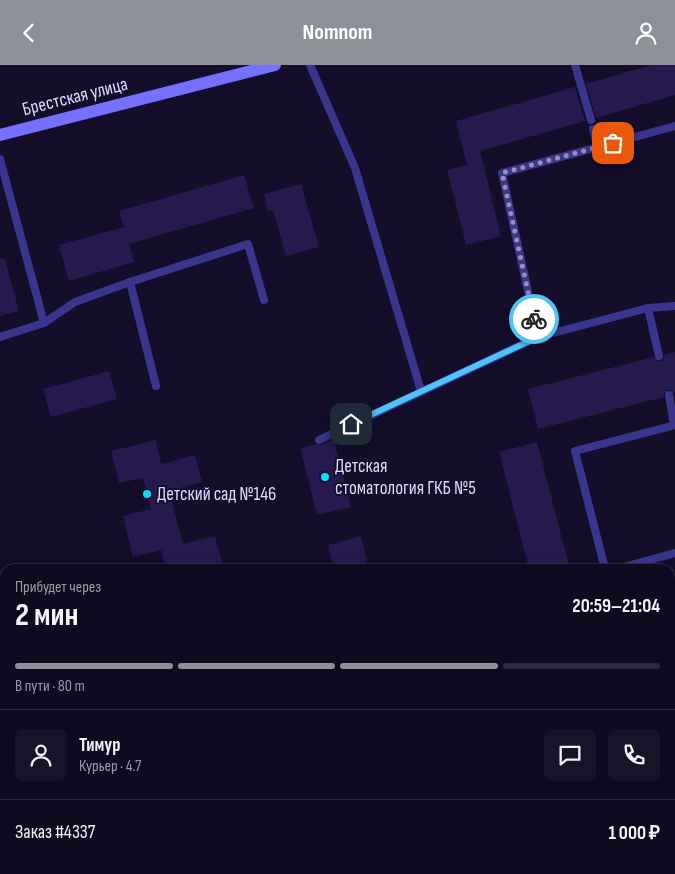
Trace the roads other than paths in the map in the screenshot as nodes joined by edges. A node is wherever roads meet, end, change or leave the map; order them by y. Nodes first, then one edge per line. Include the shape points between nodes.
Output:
1 (275, 65) edge
2 (310, 65) edge
3 (575, 65) edge
4 (248, 68) edge
5 (591, 120) dead end
6 (675, 126) edge
7 (593, 129) dead end
8 (0, 135) edge
9 (598, 147) junction
10 (0, 159) edge
11 (130, 282) junction
12 (264, 300) dead end
13 (675, 306) edge
14 (648, 308) junction
15 (44, 323) junction
16 (0, 337) edge
17 (538, 337) junction
18 (659, 356) dead end
19 (156, 385) dead end
20 (421, 391) junction
21 (669, 395) dead end
22 (674, 425) edge
23 (318, 440) dead end
24 (675, 553) edge
25 (603, 564) edge
26 (634, 564) edge

1 - 4 main road, Брестская улица
2 - 20 lane via 355,168
3 - 5 lane
4 - 8 main road, Брестская улица
6 - 9 lane
7 - 9 lane
9 - 17 lane via 502,173
10 - 15 lane
11 - 12 lane via 248,244
11 - 15 lane via 75,302
11 - 19 lane
13 - 14 lane
14 - 17 lane
14 - 18 lane
15 - 16 lane
17 - 20 lane
20 - 23 lane
21 - 22 lane
22 - 25 lane via 575,451
24 - 26 lane

